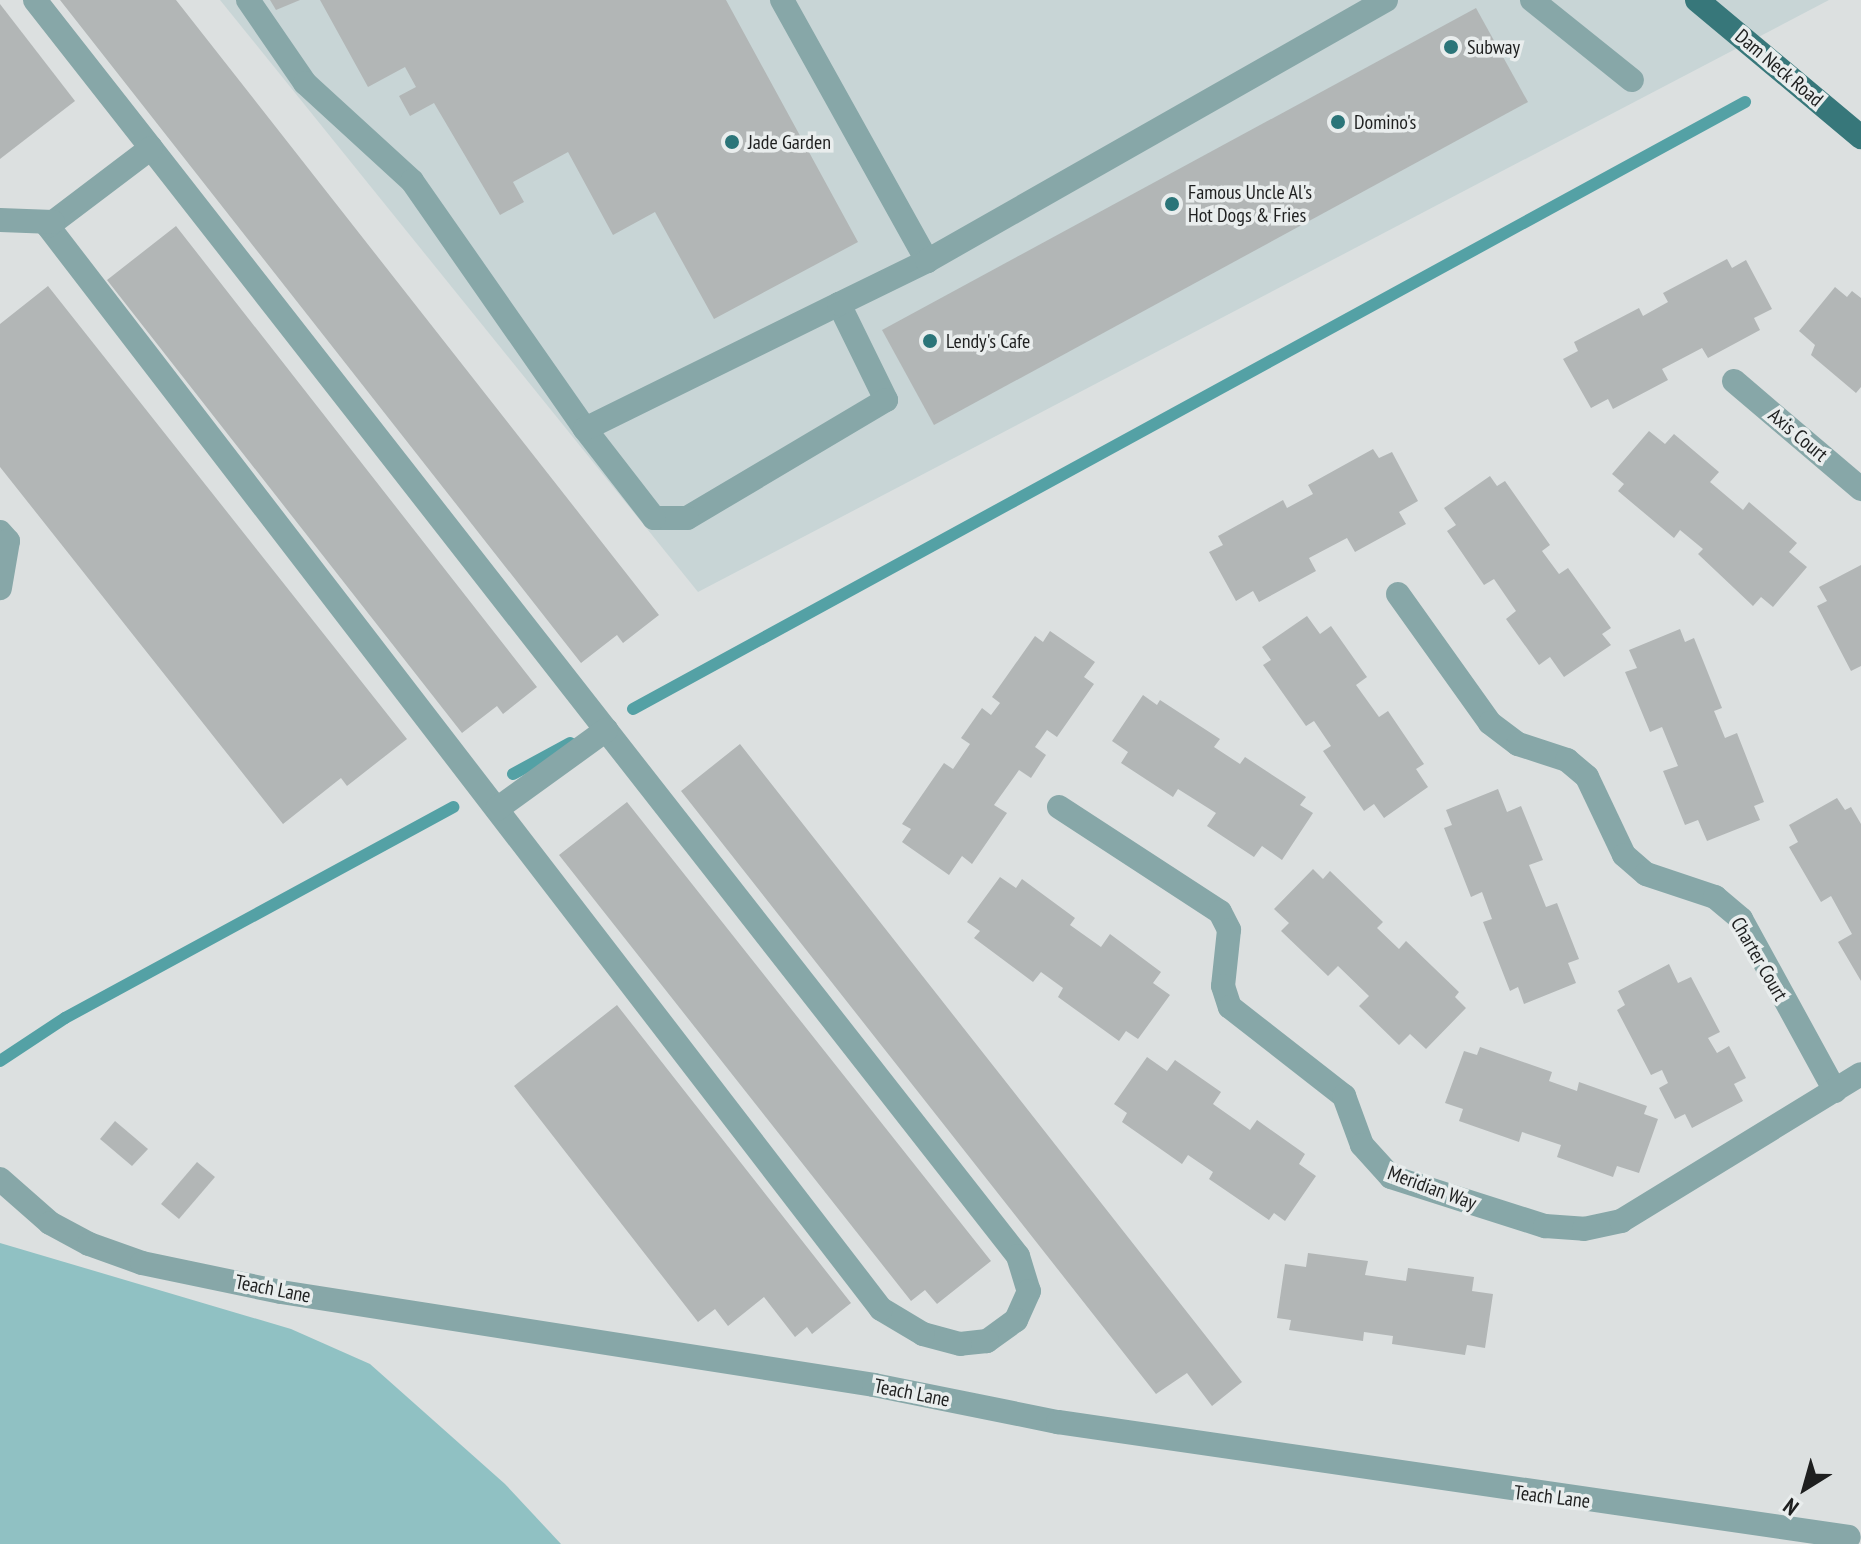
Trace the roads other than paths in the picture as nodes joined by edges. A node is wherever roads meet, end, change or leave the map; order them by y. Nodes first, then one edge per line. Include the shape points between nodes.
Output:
1 (35, 0) edge
2 (248, 0) edge
3 (782, 0) edge
4 (1386, 0) edge
5 (1532, 0) edge
6 (1697, 0) edge
7 (1632, 80) dead end
8 (1861, 137) edge
9 (151, 148) junction
10 (0, 220) edge
11 (53, 222) junction
12 (927, 261) junction
13 (839, 304) junction
14 (1734, 381) dead end
15 (585, 429) junction
16 (1861, 489) edge
17 (0, 532) edge
18 (0, 588) edge
19 (1398, 594) dead end
20 (606, 730) junction
21 (1059, 807) dead end
22 (497, 809) junction
23 (1861, 1074) edge
24 (1835, 1091) junction
25 (0, 1179) edge
26 (1849, 1537) dead end

1 - 9 street
2 - 15 street via 305,83 412,181
3 - 12 street
4 - 12 street
5 - 7 street
6 - 8 main road, Dam Neck Road
9 - 11 street
9 - 20 street
10 - 11 street
11 - 22 street via 48,226
12 - 13 street
13 - 15 street
13 - 15 street via 886,400 687,518 654,518
14 - 16 street, Axis Court
17 - 18 street via 8,541
19 - 24 street, Charter Court via 1490,723 1518,744 1567,760 1587,777 1624,855 1646,874 1715,897 1741,919
20 - 22 street
20 - 22 street via 1018,1256 1029,1291 1016,1320 987,1341 960,1344 923,1334 881,1309
21 - 24 street, Meridian Way via 1220,912 1229,930 1223,986 1230,1007 1344,1096 1362,1145 1391,1177 1545,1226 1584,1229 1621,1221 1649,1207
23 - 24 street, Meridian Way
25 - 26 street, Teach Lane via 50,1223 89,1244 142,1263 281,1292 874,1385 1058,1422

